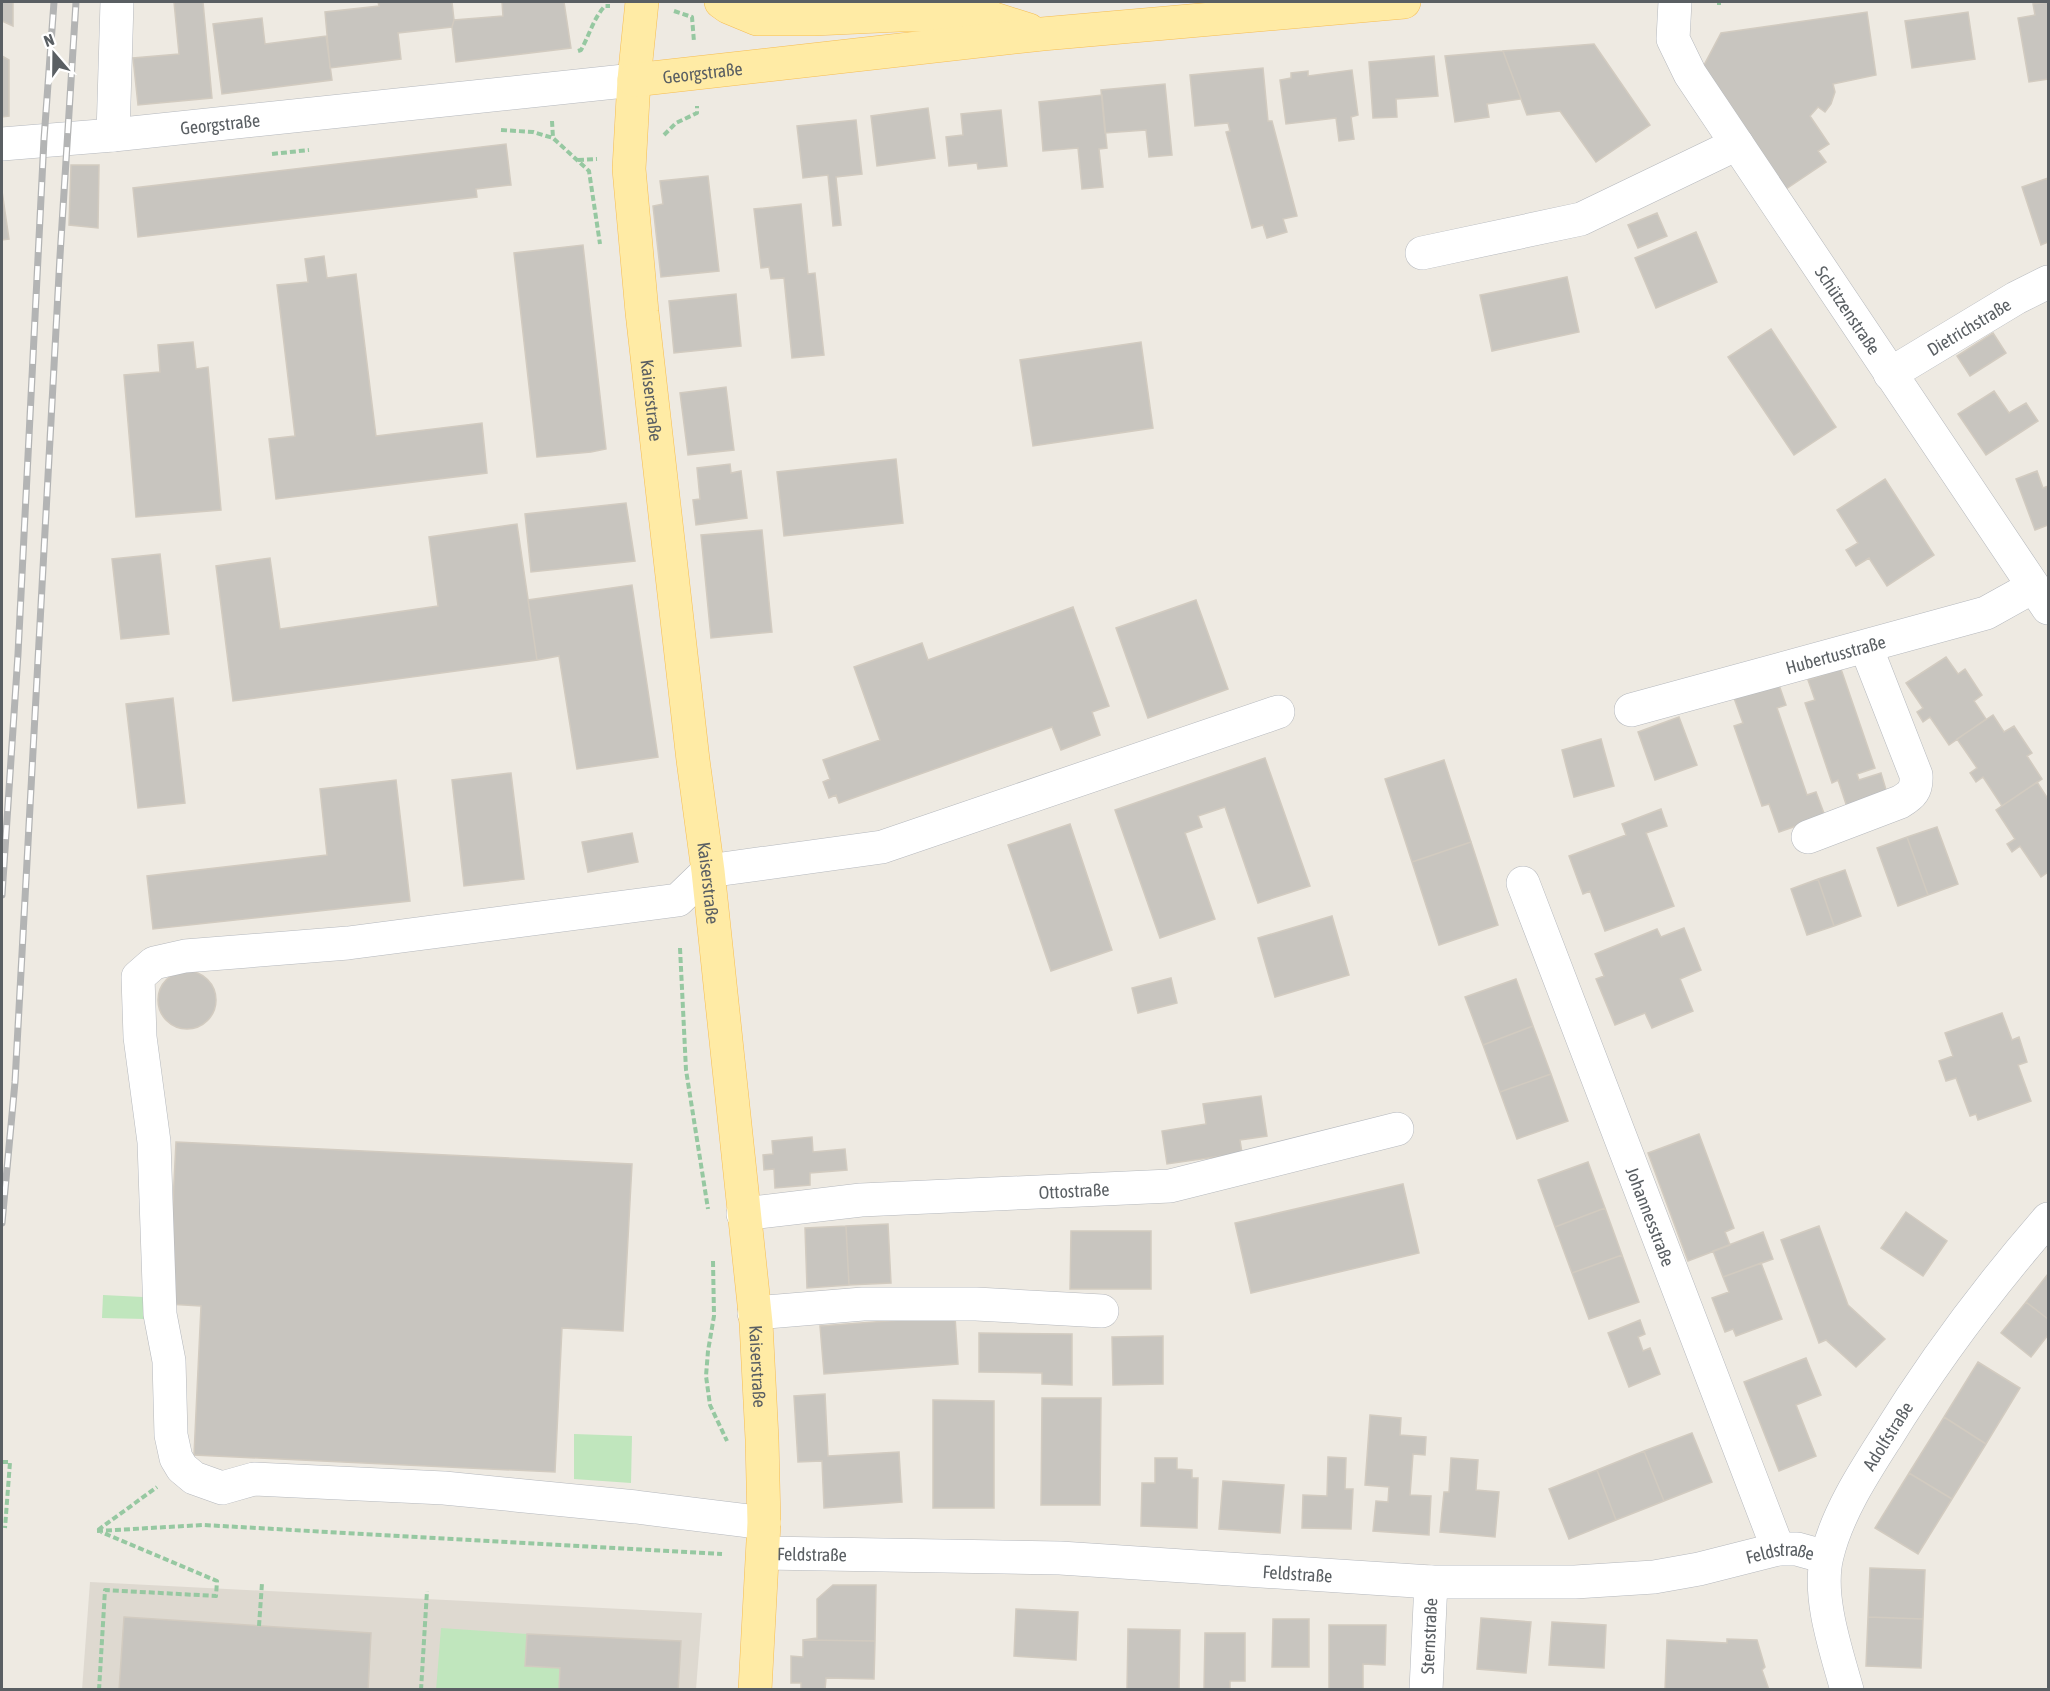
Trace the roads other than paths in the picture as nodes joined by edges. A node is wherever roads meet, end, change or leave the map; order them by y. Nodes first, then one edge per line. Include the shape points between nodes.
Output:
1 (117, 2) edge
2 (642, 2) edge
3 (721, 2) edge
4 (1404, 2) edge
5 (1675, 2) edge
6 (1042, 34) junction
7 (634, 80) junction
8 (113, 135) junction
9 (2, 144) edge
10 (1737, 144) junction
11 (1422, 253) dead end
12 (2049, 282) edge
13 (1890, 374) junction
14 (2041, 598) edge
15 (1866, 646) junction
16 (1631, 710) dead end
17 (1278, 712) dead end
18 (1808, 837) dead end
19 (708, 871) junction
20 (1523, 883) dead end
21 (1397, 1129) dead end
22 (743, 1214) junction
23 (2049, 1219) edge
24 (1102, 1311) dead end
25 (754, 1313) junction
26 (764, 1538) junction
27 (1778, 1549) junction
28 (1826, 1557) junction
29 (1431, 1581) junction
30 (755, 1689) edge
31 (1426, 1689) edge
32 (1846, 1689) edge

1 - 8 street
2 - 7 main road, Kaiserstraße
3 - 6 main road via 757,19 982,15
4 - 6 main road, Georgstraße
5 - 10 street, Schützenstraße via 1673,39 1690,74
6 - 7 main road, Georgstraße
7 - 8 street, Georgstraße
7 - 19 main road, Kaiserstraße via 629,169 663,501
8 - 9 street, Georgstraße
10 - 11 street via 1581,219
10 - 13 street, Schützenstraße
12 - 13 street, Dietrichstraße
13 - 14 street, Schützenstraße
14 - 15 street, Hubertusstraße
15 - 16 street, Hubertusstraße
15 - 18 street via 1917,786 1900,802
17 - 19 street via 882,847
19 - 22 main road, Kaiserstraße
19 - 26 street, Feldstraße via 678,900 348,943 185,956 154,963 138,976 140,1037 154,1142 160,1314 169,1361 171,1435 176,1458 194,1478 222,1488 254,1479 444,1488 728,1517
20 - 27 street, Johannesstraße
21 - 22 street, Ottostraße via 1170,1186 861,1200
22 - 25 main road, Kaiserstraße
23 - 28 street, Adolfstraße via 2001,1273 1922,1380 1863,1476 1839,1521
24 - 25 street via 976,1304 863,1304
25 - 26 main road, Kaiserstraße
26 - 29 street, Feldstraße
26 - 30 main road, Kaiserstraße
27 - 28 street, Feldstraße via 1797,1549
27 - 29 street, Feldstraße via 1654,1577
28 - 32 street, Adolfstraße via 1824,1587
29 - 31 street, Sternstraße

